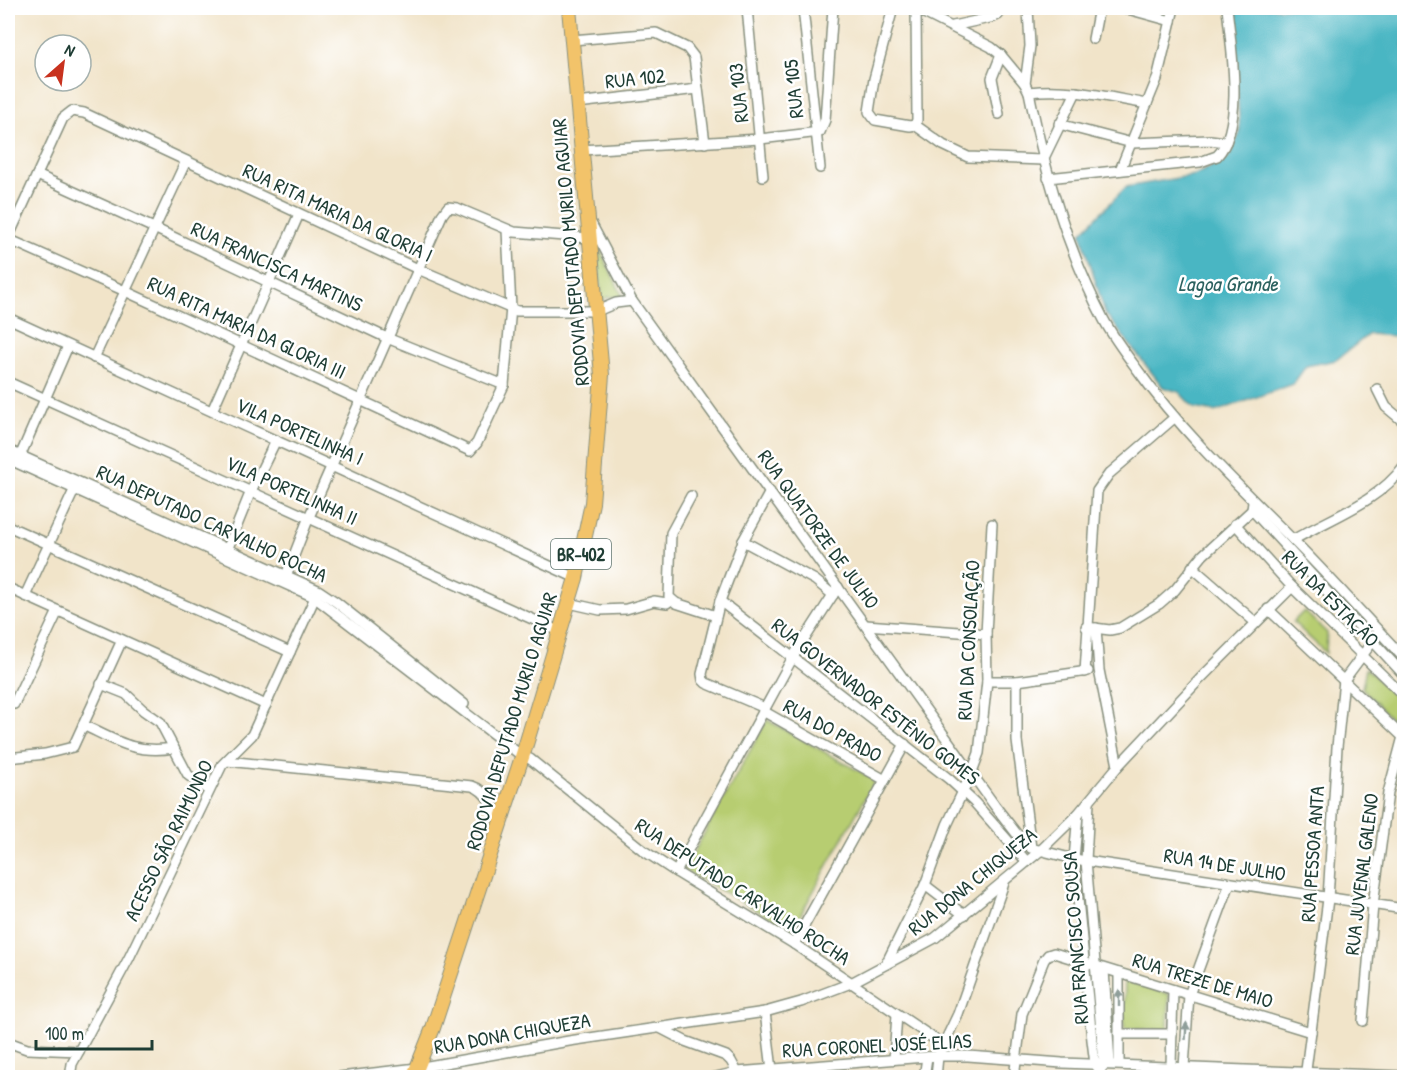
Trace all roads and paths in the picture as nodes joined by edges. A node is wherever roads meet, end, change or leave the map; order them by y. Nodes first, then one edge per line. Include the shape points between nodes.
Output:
1 (569, 8) edge
2 (747, 8) edge
3 (803, 8) edge
4 (833, 8) edge
5 (893, 8) edge
6 (915, 8) edge
7 (1004, 8) edge
8 (1031, 8) edge
9 (1099, 8) edge
10 (1124, 8) edge
11 (1174, 8) edge
12 (1227, 8) edge
13 (1172, 21) junction
14 (952, 27) junction
15 (1093, 39) dead end
16 (572, 40) junction
17 (1001, 55) junction
18 (1027, 88) junction
19 (698, 89) junction
20 (1076, 92) junction
21 (577, 103) junction
22 (1147, 104) junction
23 (999, 114) dead end
24 (916, 122) junction
25 (1059, 124) junction
26 (818, 133) junction
27 (760, 139) junction
28 (1226, 142) junction
29 (705, 143) junction
30 (1132, 143) junction
31 (581, 150) junction
32 (186, 160) junction
33 (1043, 160) junction
34 (820, 168) dead end
35 (1120, 170) junction
36 (37, 175) junction
37 (763, 176) dead end
38 (1048, 178) junction
39 (586, 213) junction
40 (300, 214) junction
41 (154, 228) junction
42 (507, 230) junction
43 (8, 238) edge
44 (589, 238) junction
45 (418, 269) junction
46 (269, 282) junction
47 (125, 291) junction
48 (632, 301) junction
49 (511, 308) junction
50 (597, 311) junction
51 (8, 318) edge
52 (387, 338) junction
53 (242, 344) junction
54 (68, 346) junction
55 (94, 358) junction
56 (8, 382) edge
57 (504, 385) junction
58 (1377, 389) dead end
59 (44, 398) junction
60 (360, 399) junction
61 (212, 411) junction
62 (1174, 418) junction
63 (1404, 422) edge
64 (276, 440) junction
65 (8, 450) edge
66 (15, 459) edge
67 (331, 465) junction
68 (1404, 466) edge
69 (76, 485) junction
70 (251, 491) junction
71 (770, 492) junction
72 (691, 496) dead end
73 (1252, 506) junction
74 (309, 517) junction
75 (992, 524) dead end
76 (1235, 524) junction
77 (8, 526) edge
78 (1293, 540) junction
79 (742, 541) junction
80 (48, 546) junction
81 (226, 553) junction
82 (1192, 567) junction
83 (1314, 569) junction
84 (576, 578) junction
85 (284, 579) junction
86 (1292, 586) junction
87 (8, 588) edge
88 (836, 591) junction
89 (316, 594) junction
90 (25, 596) junction
91 (671, 600) junction
92 (720, 601) junction
93 (569, 603) junction
94 (1268, 609) junction
95 (58, 611) junction
96 (716, 616) junction
97 (1255, 622) junction
98 (866, 625) junction
99 (1091, 628) junction
100 (561, 633) junction
101 (986, 634) junction
102 (122, 640) junction
103 (1373, 642) junction
104 (290, 652) junction
105 (1362, 656) junction
106 (793, 657) junction
107 (1404, 658) edge
108 (1099, 670) junction
109 (1084, 672) junction
110 (1404, 675) edge
111 (1344, 680) junction
112 (987, 681) junction
113 (1017, 681) junction
114 (101, 684) junction
115 (1404, 696) edge
116 (14, 704) dead end
117 (266, 705) junction
118 (764, 710) junction
119 (83, 725) junction
120 (1404, 735) edge
121 (905, 744) junction
122 (174, 748) junction
123 (525, 756) junction
124 (8, 758) edge
125 (227, 761) junction
126 (1118, 766) junction
127 (972, 772) junction
128 (885, 780) junction
129 (209, 790) junction
130 (963, 791) junction
131 (1089, 802) junction
132 (1078, 814) junction
133 (500, 824) junction
134 (1036, 850) junction
135 (1074, 859) junction
136 (1086, 861) junction
137 (1027, 862) junction
138 (676, 872) junction
139 (1004, 883) junction
140 (1230, 883) junction
141 (925, 885) junction
142 (1328, 899) junction
143 (1373, 905) junction
144 (1404, 909) edge
145 (964, 915) junction
146 (1085, 915) junction
147 (794, 944) junction
148 (886, 964) junction
149 (1089, 965) junction
150 (1104, 969) junction
151 (1119, 973) junction
152 (851, 983) junction
153 (1173, 990) junction
154 (1188, 995) junction
155 (765, 1012) junction
156 (897, 1014) junction
157 (1363, 1021) dead end
158 (660, 1028) junction
159 (1311, 1032) junction
160 (1119, 1034) junction
161 (1172, 1034) junction
162 (8, 1042) edge
163 (942, 1044) junction
164 (79, 1052) junction
165 (938, 1056) junction
166 (927, 1057) junction
167 (894, 1059) junction
168 (1016, 1059) junction
169 (1171, 1066) junction
170 (1184, 1066) junction
171 (1105, 1067) edge
172 (415, 1072) edge
173 (737, 1072) junction
174 (772, 1073) edge
175 (1306, 1075) edge
176 (1404, 1076) edge
177 (70, 1077) edge
178 (331, 1077) edge
179 (712, 1077) edge
180 (924, 1077) edge
181 (936, 1077) edge
182 (1014, 1077) edge
183 (1178, 1077) edge

1 - 16 highway, RODOVIA DEPUTADO MURILO AGUIAR / BR-402
2 - 27 street, RUA 103
3 - 26 street, RUA 105
4 - 26 street via 825,120
5 - 24 street via 869,112 873,118 895,125 910,126
6 - 14 street
6 - 24 street
7 - 14 street via 994,17
8 - 18 street
9 - 15 street
10 - 13 street
11 - 13 street
12 - 28 street via 1233,118
13 - 22 street
14 - 17 street
16 - 19 street via 656,33 687,48 694,57
16 - 21 highway, RODOVIA DEPUTADO MURILO AGUIAR / BR-402
17 - 18 street
17 - 23 street via 992,78
18 - 20 street
18 - 33 street
19 - 21 street, RUA 102
19 - 29 street
20 - 22 street
20 - 25 street
21 - 31 highway, RODOVIA DEPUTADO MURILO AGUIAR / BR-402
22 - 30 street
24 - 33 street via 942,145 968,157
25 - 30 street
25 - 33 street
26 - 27 street
26 - 34 street, RUA 105
27 - 29 street
27 - 37 street, RUA 103
28 - 30 street
28 - 35 street via 1208,161
29 - 31 street
30 - 35 street
31 - 39 highway, RODOVIA DEPUTADO MURILO AGUIAR / BR-402
32 - 36 street, RUA RITA MARIA DA GLORIA I via 72,111 63,118
32 - 40 street, RUA RITA MARIA DA GLORIA I
32 - 41 street
33 - 38 street
35 - 38 street
36 - 41 street, RUA FRANCISCA MARTINS
36 - 43 street
38 - 62 street via 1072,249 1104,320
39 - 44 highway, RODOVIA DEPUTADO MURILO AGUIAR / BR-402
39 - 48 street, RUA QUATORZE DE JULHO
40 - 45 street, RUA RITA MARIA DA GLORIA I
40 - 46 street
41 - 46 street, RUA FRANCISCA MARTINS
41 - 47 street
42 - 44 street
42 - 45 street via 448,207
42 - 49 street
43 - 47 street, RUA RITA MARIA DA GLORIA III
44 - 50 highway, RODOVIA DEPUTADO MURILO AGUIAR / BR-402
45 - 49 street, RUA RITA MARIA DA GLORIA I
45 - 52 street
46 - 52 street, RUA FRANCISCA MARTINS
46 - 53 street
47 - 53 street, RUA RITA MARIA DA GLORIA III
47 - 55 street
48 - 50 street, RUA RITA MARIA DA GLORIA I
48 - 71 street, RUA QUATORZE DE JULHO
49 - 50 street, RUA RITA MARIA DA GLORIA I
49 - 57 street
50 - 84 highway, RODOVIA DEPUTADO MURILO AGUIAR / BR-402 via 602,375 599,435 592,503
51 - 54 street, VILA PORTELINHA I
52 - 57 street, RUA FRANCISCA MARTINS
52 - 60 street
53 - 60 street, RUA RITA MARIA DA GLORIA III
53 - 61 street
54 - 55 street, VILA PORTELINHA I
54 - 59 street
55 - 61 street, VILA PORTELINHA I
56 - 59 street, VILA PORTELINHA II
57 - 60 street, RUA RITA MARIA DA GLORIA III via 470,451
58 - 63 street via 1386,407
59 - 66 street
59 - 70 street, VILA PORTELINHA II
60 - 67 street
61 - 64 street, VILA PORTELINHA I
62 - 73 street
62 - 99 street via 1109,474 1097,491
64 - 67 street, VILA PORTELINHA I
64 - 70 street
65 - 66 street, RUA DEPUTADO CARVALHO ROCHA
66 - 69 street, RUA DEPUTADO CARVALHO ROCHA
67 - 74 street
67 - 84 street, VILA PORTELINHA I
68 - 78 street via 1370,499
69 - 80 street
69 - 81 street, RUA DEPUTADO CARVALHO ROCHA
70 - 74 street, VILA PORTELINHA II
70 - 81 street
71 - 79 street
71 - 88 street, RUA QUATORZE DE JULHO
72 - 91 street via 671,533
73 - 76 street
73 - 78 street
73 - 83 street
74 - 85 street
74 - 100 street, VILA PORTELINHA II
75 - 101 street, RUA DA CONSOLAÇÃO
76 - 82 street
76 - 86 street, RUA DA ESTAÇÃO
77 - 80 street
78 - 83 street
79 - 88 street
79 - 92 street
80 - 90 street
80 - 104 street
81 - 85 street, RUA DEPUTADO CARVALHO ROCHA
82 - 97 street
82 - 99 street via 1176,590 1120,628
83 - 103 street
83 - 107 street
84 - 93 highway, RODOVIA DEPUTADO MURILO AGUIAR / BR-402
85 - 89 street, RUA DEPUTADO CARVALHO ROCHA
86 - 94 street, RUA DONA CHIQUEZA
86 - 105 street, RUA DA ESTAÇÃO
87 - 90 street
88 - 98 street, RUA QUATORZE DE JULHO
88 - 106 street
89 - 104 street, ACESSO SÃO RAIMUNDO
89 - 123 street, RUA DEPUTADO CARVALHO ROCHA
90 - 95 street
91 - 93 street via 600,610
91 - 96 street
92 - 96 street
92 - 106 street, RUA GOVERNADOR ESTÊNIO GOMES
93 - 100 highway, RODOVIA DEPUTADO MURILO AGUIAR / BR-402
94 - 97 street, RUA DONA CHIQUEZA
94 - 111 street
95 - 102 street
95 - 116 street
96 - 118 street, RUA DO PRADO via 702,668 703,680
97 - 126 street, RUA DONA CHIQUEZA
98 - 101 street
98 - 127 street, RUA QUATORZE DE JULHO
99 - 108 street
99 - 109 street
100 - 123 highway, RODOVIA DEPUTADO MURILO AGUIAR / BR-402
101 - 112 street, RUA DA CONSOLAÇÃO
102 - 114 street
102 - 117 street
103 - 105 street
103 - 110 street
104 - 117 street, ACESSO SÃO RAIMUNDO
105 - 111 street
105 - 115 street, RUA DA ESTAÇÃO
106 - 118 street
106 - 121 street, RUA GOVERNADOR ESTÊNIO GOMES
108 - 109 street
108 - 126 street
109 - 113 street
111 - 120 street
111 - 142 street, RUA PESSOA ANTA
112 - 113 street
112 - 127 street, RUA DA CONSOLAÇÃO via 979,753
113 - 134 street via 1017,741
114 - 119 street
114 - 122 street via 126,694 160,722
117 - 125 street, ACESSO SÃO RAIMUNDO via 252,735
118 - 128 street, RUA DO PRADO
118 - 138 street
119 - 122 street via 131,748
119 - 124 street via 73,747
120 - 143 street, RUA JUVENAL GALENO via 1388,793
121 - 128 street
121 - 130 street, RUA GOVERNADOR ESTÊNIO GOMES
122 - 129 street via 188,775
123 - 133 highway, RODOVIA DEPUTADO MURILO AGUIAR / BR-402
123 - 138 street, RUA DEPUTADO CARVALHO ROCHA
125 - 129 street, ACESSO SÃO RAIMUNDO
125 - 133 street via 471,786 486,795
126 - 131 street, RUA DONA CHIQUEZA
127 - 130 street, RUA DA CONSOLAÇÃO
127 - 134 street, RUA QUATORZE DE JULHO via 1016,833
128 - 147 street
129 - 164 street, ACESSO SÃO RAIMUNDO
130 - 137 street, RUA GOVERNADOR ESTÊNIO GOMES
130 - 141 street, RUA DA CONSOLAÇÃO
131 - 132 street, RUA DONA CHIQUEZA
131 - 136 street, RUA FRANCISCO SOUSA
132 - 134 street, RUA DONA CHIQUEZA
132 - 135 street, RUA FRANCISCO SOUSA
133 - 172 highway, RODOVIA DEPUTADO MURILO AGUIAR / BR-402
134 - 135 street, RUA 14 DE JULHO
134 - 137 street, RUA DONA CHIQUEZA
135 - 136 street, RUA 14 DE JULHO
135 - 146 street, RUA FRANCISCO SOUSA
136 - 140 street, RUA 14 DE JULHO
136 - 146 street, RUA FRANCISCO SOUSA
137 - 139 street, RUA DONA CHIQUEZA
138 - 147 street, RUA DEPUTADO CARVALHO ROCHA
139 - 145 street, RUA DONA CHIQUEZA
139 - 163 street via 958,1014
140 - 142 street, RUA 14 DE JULHO
140 - 154 street
141 - 145 street
141 - 148 street, RUA DA CONSOLAÇÃO
142 - 143 street, RUA 14 DE JULHO
142 - 159 street, RUA PESSOA ANTA
143 - 144 street, RUA 14 DE JULHO
143 - 157 street, RUA JUVENAL GALENO
145 - 148 street, RUA DONA CHIQUEZA via 935,938
146 - 149 street, RUA FRANCISCO SOUSA
147 - 152 street, RUA DEPUTADO CARVALHO ROCHA
148 - 152 street, RUA DONA CHIQUEZA
149 - 150 street, RUA TREZE DE MAIO
149 - 168 street, RUA TREZE DE MAIO via 1054,954 1046,956 1022,1014
149 - 171 street, RUA FRANCISCO SOUSA via 1096,1041
150 - 151 street, RUA TREZE DE MAIO
150 - 171 street, RUA FRANCISCO SOUSA
151 - 153 street, RUA TREZE DE MAIO
160 -> 151 street
152 - 155 street, RUA DONA CHIQUEZA
152 - 156 street, RUA DEPUTADO CARVALHO ROCHA
153 - 154 street, RUA TREZE DE MAIO
153 - 161 street
154 - 159 street, RUA TREZE DE MAIO
170 -> 154 street
155 - 158 street, RUA DONA CHIQUEZA
155 - 174 street
156 - 163 street, RUA DEPUTADO CARVALHO ROCHA
156 - 167 street
158 - 172 street, RUA DONA CHIQUEZA
158 - 173 street via 726,1056
159 - 175 street, RUA PESSOA ANTA
160 - 161 street
160 - 171 street
161 - 169 street
162 - 164 street via 27,1049
163 - 165 street
164 - 177 street, ACESSO SÃO RAIMUNDO
165 - 166 street, RUA CORONEL JOSÉ ELIAS
165 - 168 street, RUA CORONEL JOSÉ ELIAS
165 - 181 street
166 - 167 street, RUA CORONEL JOSÉ ELIAS
166 - 180 street
167 - 174 street, RUA CORONEL JOSÉ ELIAS
168 - 171 street, RUA CORONEL JOSÉ ELIAS
168 - 182 street
169 - 170 street, RUA CORONEL JOSÉ ELIAS
169 - 171 street, RUA CORONEL JOSÉ ELIAS
169 - 183 street
170 - 175 street, RUA CORONEL JOSÉ ELIAS
170 - 183 street
172 - 178 street, RUA DONA CHIQUEZA
173 - 174 street, RUA CORONEL JOSÉ ELIAS
173 - 179 street, RUA CORONEL JOSÉ ELIAS
175 - 176 street, RUA CORONEL JOSÉ ELIAS

